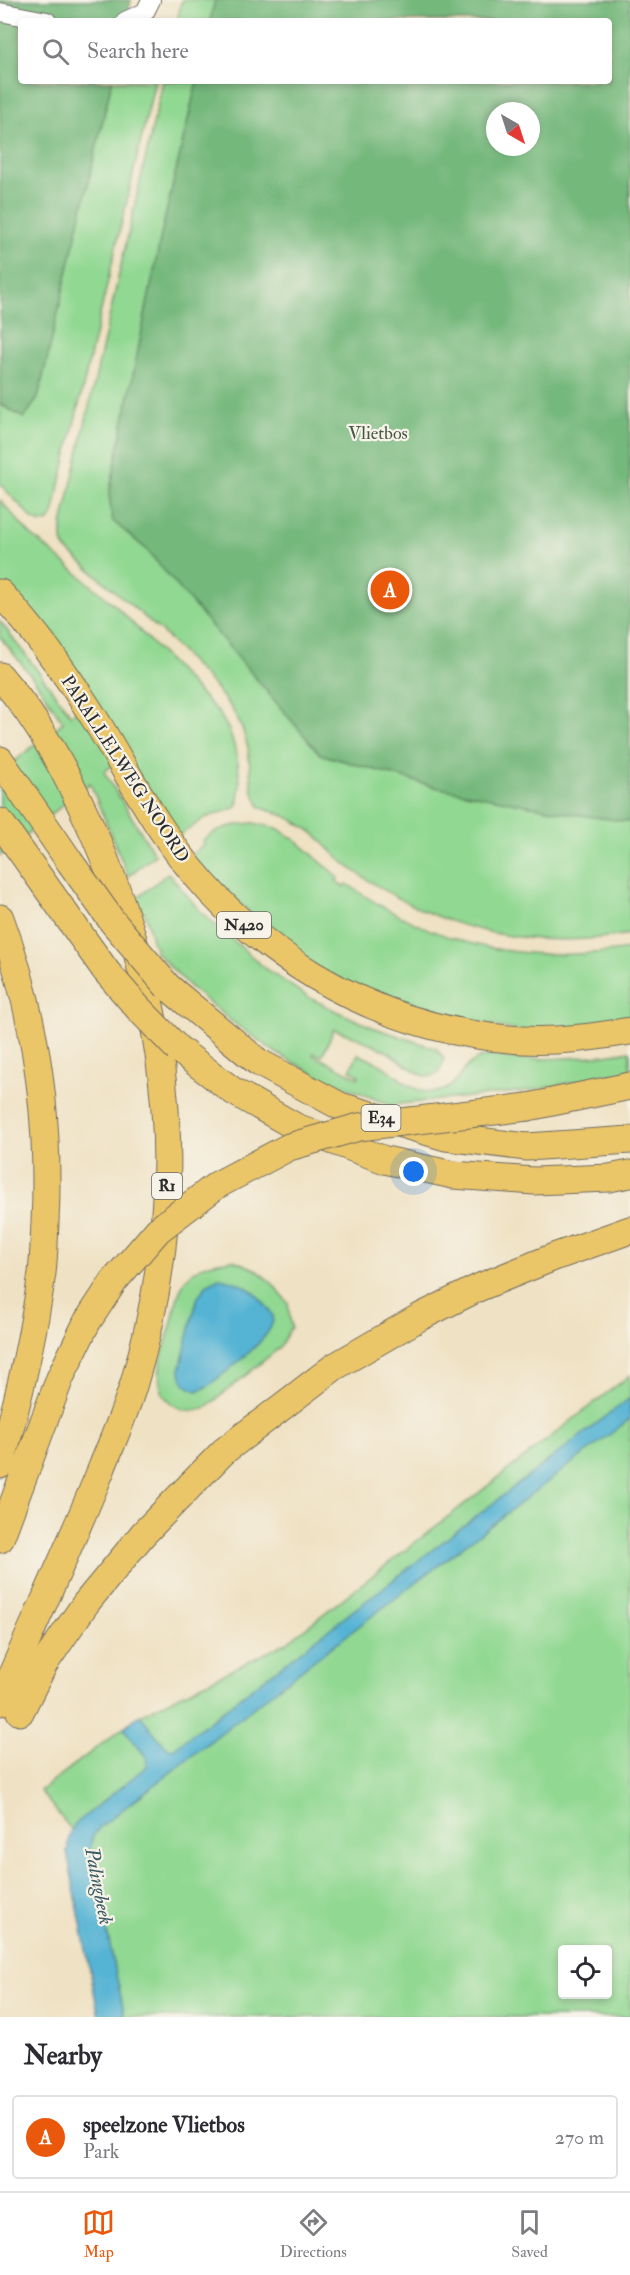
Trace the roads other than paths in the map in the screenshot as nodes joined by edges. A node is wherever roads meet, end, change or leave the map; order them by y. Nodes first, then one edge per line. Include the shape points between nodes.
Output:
1 (151, 3) edge
2 (0, 12) edge
3 (31, 18) edge
4 (132, 18) edge
5 (0, 593) edge
6 (0, 611) edge
7 (0, 676) edge
8 (0, 760) edge
9 (0, 822) edge
10 (0, 918) edge
11 (630, 1031) edge
12 (630, 1045) edge
13 (630, 1086) edge
14 (630, 1140) edge
15 (630, 1174) edge
16 (630, 1230) edge
17 (0, 1465) edge
18 (0, 1539) edge
19 (10, 1707) edge

1 - 4 street via 145,12
2 - 3 street
5 - 11 highway, PARALLELWEG NOORD / N420 via 53,656 188,867 263,942 306,972 399,1015 481,1036 580,1039
6 - 12 highway, PARALLELWEG NOORD / N420 via 53,679 176,872 241,942 276,969 318,995 385,1026 460,1047 557,1053
7 - 19 highway, R1 via 60,763 109,870 128,923 158,1047 164,1094 167,1204 161,1265 134,1385
8 - 14 highway, E34, bridge via 112,921 168,987 258,1062 340,1106 446,1137 527,1148
9 - 15 highway, E34, bridge via 106,971 138,1008 178,1049 233,1090 296,1127 385,1160 453,1175 534,1181
10 - 17 highway via 15,963 38,1069 45,1132 46,1197 42,1271 30,1342
13 - 18 highway, bridge via 528,1107 359,1127 290,1147 217,1185 158,1230 114,1281 87,1322 48,1408
16 - 19 highway via 480,1287 420,1317 334,1367 224,1451 143,1534 86,1603

